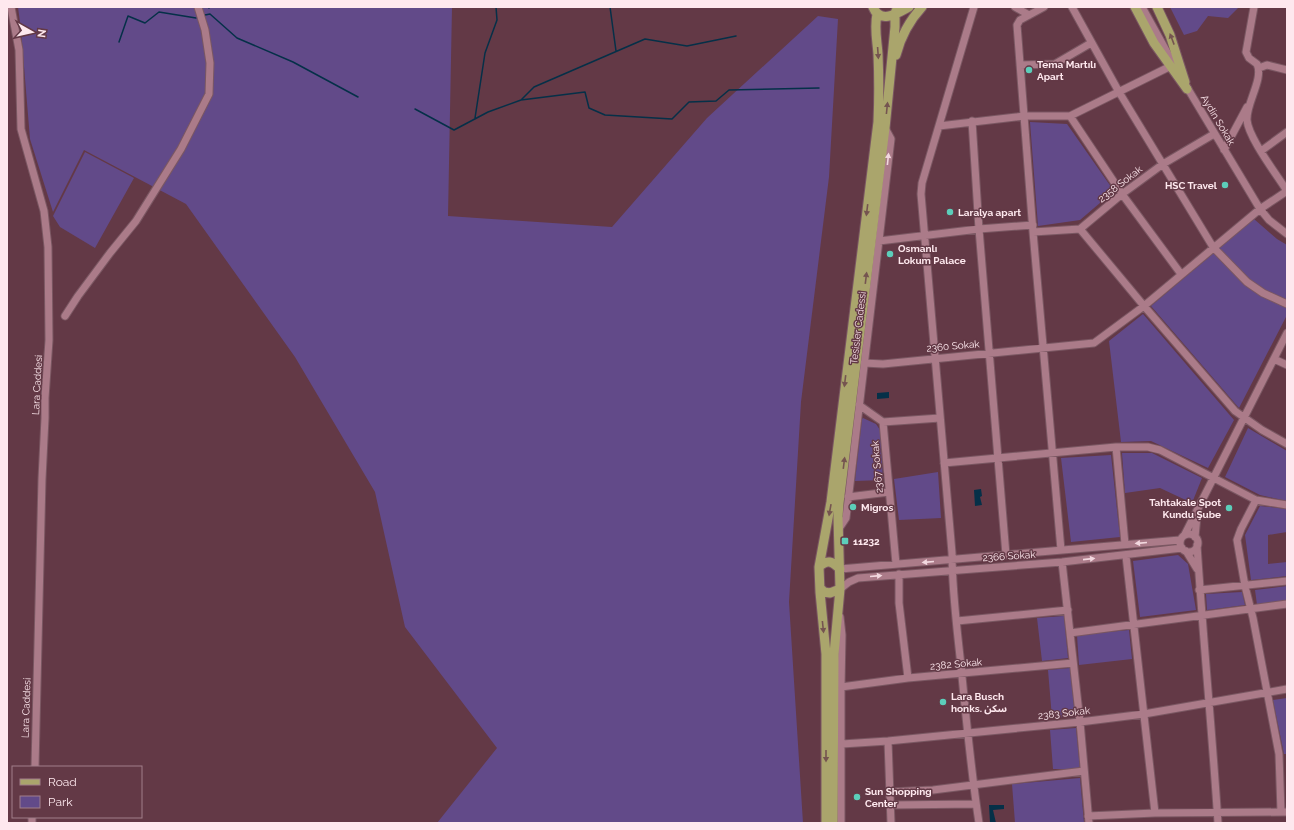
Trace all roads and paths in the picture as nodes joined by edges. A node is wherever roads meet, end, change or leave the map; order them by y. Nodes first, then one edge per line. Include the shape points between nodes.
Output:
1 (11, 7) edge
2 (198, 7) edge
3 (909, 7) edge
4 (922, 7) edge
5 (974, 7) edge
6 (1015, 7) edge
7 (1044, 7) edge
8 (1072, 7) edge
9 (1135, 7) edge
10 (1142, 7) edge
11 (1146, 7) edge
12 (1157, 7) edge
13 (1254, 7) edge
14 (875, 10) edge
15 (896, 10) edge
16 (1029, 15) junction
17 (1091, 43) junction
18 (1020, 65) junction
19 (1171, 66) junction
20 (1259, 68) junction
21 (1287, 70) edge
22 (1188, 89) junction
23 (888, 91) junction
24 (1119, 92) junction
25 (1251, 100) junction
26 (1024, 116) junction
27 (1070, 116) junction
28 (972, 121) junction
29 (939, 126) junction
30 (885, 128) junction
31 (1287, 132) edge
32 (1214, 134) junction
33 (1224, 150) junction
34 (1261, 151) junction
35 (1163, 164) junction
36 (1287, 191) edge
37 (1122, 194) junction
38 (1260, 209) junction
39 (979, 229) junction
40 (1033, 229) junction
41 (1080, 229) junction
42 (1287, 234) edge
43 (925, 235) junction
44 (879, 241) junction
45 (1213, 247) junction
46 (1181, 274) junction
47 (1287, 304) edge
48 (1144, 306) junction
49 (65, 316) dead end
50 (1287, 333) edge
51 (1044, 348) junction
52 (990, 353) junction
53 (935, 358) junction
54 (1274, 359) junction
55 (864, 363) junction
56 (1287, 365) edge
57 (858, 405) junction
58 (940, 418) junction
59 (1245, 418) junction
60 (883, 422) junction
61 (1287, 444) edge
62 (1116, 448) junction
63 (1052, 453) junction
64 (998, 458) junction
65 (944, 463) junction
66 (1214, 478) junction
67 (889, 492) junction
68 (848, 497) junction
69 (1256, 500) junction
70 (1287, 505) edge
71 (1198, 512) junction
72 (838, 530) junction
73 (1183, 537) junction
74 (1195, 537) junction
75 (1125, 544) junction
76 (1197, 546) junction
77 (1061, 550) junction
78 (1184, 550) junction
79 (1006, 555) junction
80 (1126, 556) junction
81 (952, 560) junction
82 (1062, 562) junction
83 (896, 564) junction
84 (819, 567) junction
85 (840, 569) junction
86 (952, 570) junction
87 (1198, 571) junction
88 (899, 574) junction
89 (1287, 581) edge
90 (1245, 586) junction
91 (820, 588) junction
92 (840, 589) junction
93 (1199, 590) junction
94 (1287, 604) edge
95 (838, 607) junction
96 (1250, 609) junction
97 (1068, 610) junction
98 (1201, 616) junction
99 (956, 621) junction
100 (1134, 624) junction
101 (1070, 633) junction
102 (1074, 664) junction
103 (962, 674) junction
104 (908, 678) junction
105 (841, 687) junction
106 (1287, 689) edge
107 (1267, 693) junction
108 (1209, 702) junction
109 (1144, 714) junction
110 (1080, 722) junction
111 (967, 732) junction
112 (888, 741) junction
113 (842, 744) junction
114 (1283, 757) edge
115 (34, 766) edge
116 (1084, 771) junction
117 (974, 785) junction
118 (890, 792) junction
119 (976, 804) junction
120 (891, 805) junction
121 (1217, 812) junction
122 (1284, 812) edge
123 (1155, 813) junction
124 (1089, 819) edge
125 (826, 823) edge
126 (833, 823) edge
127 (841, 823) edge
128 (891, 823) edge
129 (979, 823) edge
130 (1218, 823) edge

1 - 115 street, Lara Caddesi via 19,50 22,129 44,212 48,247 49,340 42,479
2 - 49 street via 205,30 210,63 208,94 181,149 136,220
3 - 15 main road
4 - 23 main road via 902,36
5 - 29 street
6 - 16 street
7 - 16 street
8 - 17 street
9 - 19 main road via 1154,43
10 - 22 street, Aydin Sokak
11 - 22 street
22 -> 12 main road via 1170,35
13 - 20 street via 1246,52
14 - 15 main road via 884,17 888,17
14 -> 84 main road via 878,122 831,502
15 - 23 main road
16 - 18 street via 1017,25
17 - 18 street via 1055,64
17 - 24 street
18 - 26 street
19 - 22 main road
19 - 24 street
20 - 21 street via 1267,64
20 - 25 street via 1260,73
22 - 32 street, Aydin Sokak
30 -> 23 main road
24 - 27 street
24 - 35 street
25 - 33 street
25 - 34 street via 1248,126
26 - 27 street
26 - 28 street
26 - 40 street
27 - 37 street
28 - 29 street
28 - 39 street
29 - 43 street via 920,194
44 -> 30 street, Tesisler Cadessi via 891,139
72 -> 30 main road via 839,503
31 - 34 street
32 - 33 street, Aydin Sokak
32 - 35 street, 2358 Sokak
33 - 38 street, Aydin Sokak
34 - 36 street
35 - 37 street, 2358 Sokak
35 - 45 street
36 - 38 street, 2360 Sokak
37 - 41 street, 2358 Sokak
37 - 46 street
38 - 42 street, Aydin Sokak
38 - 45 street, 2360 Sokak
39 - 40 street
39 - 43 street
39 - 52 street
40 - 41 street
40 - 51 street
41 - 48 street
43 - 44 street
43 - 53 street
44 - 55 street, Tesisler Cadessi
45 - 46 street, 2360 Sokak
45 - 47 street via 1247,282
46 - 48 street, 2360 Sokak
48 - 51 street, 2360 Sokak via 1094,343
48 - 59 street via 1235,411
50 - 54 street
51 - 52 street, 2360 Sokak
51 - 63 street
52 - 53 street, 2360 Sokak
52 - 64 street
53 - 55 street, 2360 Sokak via 883,364
53 - 58 street
54 - 56 street
54 - 59 street
55 - 57 street, Tesisler Cadessi
57 - 60 street
57 - 68 street, Tesisler Cadessi
58 - 60 street
58 - 65 street
59 - 61 street
59 - 66 street
60 - 67 street, 2367 Sokak
62 - 63 street
62 - 66 street via 1148,447 1160,450
62 - 75 street
63 - 64 street
63 - 77 street
64 - 65 street
64 - 79 street
65 - 81 street
66 - 69 street
66 - 71 street
67 - 68 street
67 - 83 street, 2367 Sokak
68 - 72 street, Tesisler Cadessi via 846,518
69 - 70 street
69 - 90 street via 1237,540
71 - 73 street
71 - 74 street
72 - 85 main road
73 - 74 street via 1191,534
73 -> 75 street, 2366 Sokak
73 - 78 street via 1180,546
74 - 76 street
75 - 77 street, 2366 Sokak
76 - 78 street via 1194,550
76 - 87 street
77 - 79 street, 2366 Sokak
78 - 80 street, 2366 Sokak
78 - 87 street
79 - 81 street, 2366 Sokak
82 -> 80 street, 2366 Sokak
80 - 100 street
81 -> 83 street, 2366 Sokak
81 - 86 street
82 - 86 street, 2366 Sokak
82 - 97 street
83 - 85 street, 2366 Sokak
84 - 85 main road via 832,562
84 - 91 main road
85 - 92 main road
86 - 88 street, 2366 Sokak
86 - 99 street
87 - 93 street
92 -> 88 street, 2366 Sokak via 858,578
88 - 104 street via 899,603
89 - 90 street
90 - 93 street
90 - 96 street
91 - 92 main road via 830,593
91 -> 125 main road via 826,654
92 - 95 main road
93 - 98 street
94 - 96 street
95 - 105 street via 842,635
95 - 126 main road via 834,654
96 - 98 street
96 - 107 street
97 - 99 street
97 - 101 street
98 - 100 street
98 - 108 street
99 - 103 street
100 - 101 street
100 - 109 street
101 - 102 street
102 - 103 street, 2382 Sokak
102 - 110 street
103 - 104 street, 2382 Sokak
103 - 111 street
104 - 105 street, 2382 Sokak
105 - 113 street
106 - 107 street, 2383 Sokak
107 - 108 street, 2383 Sokak
107 - 114 street
108 - 109 street, 2383 Sokak
108 - 121 street
109 - 110 street, 2383 Sokak
109 - 123 street
110 - 111 street, 2383 Sokak
110 - 116 street
111 - 112 street, 2383 Sokak
111 - 117 street
112 - 113 street, 2383 Sokak
112 - 118 street
113 - 127 street
114 - 122 street
116 - 117 street
116 - 124 street
117 - 118 street
117 - 119 street
118 - 120 street
119 - 120 street
119 - 129 street
120 - 128 street
121 - 122 street
121 - 123 street
121 - 130 street
123 - 124 street

